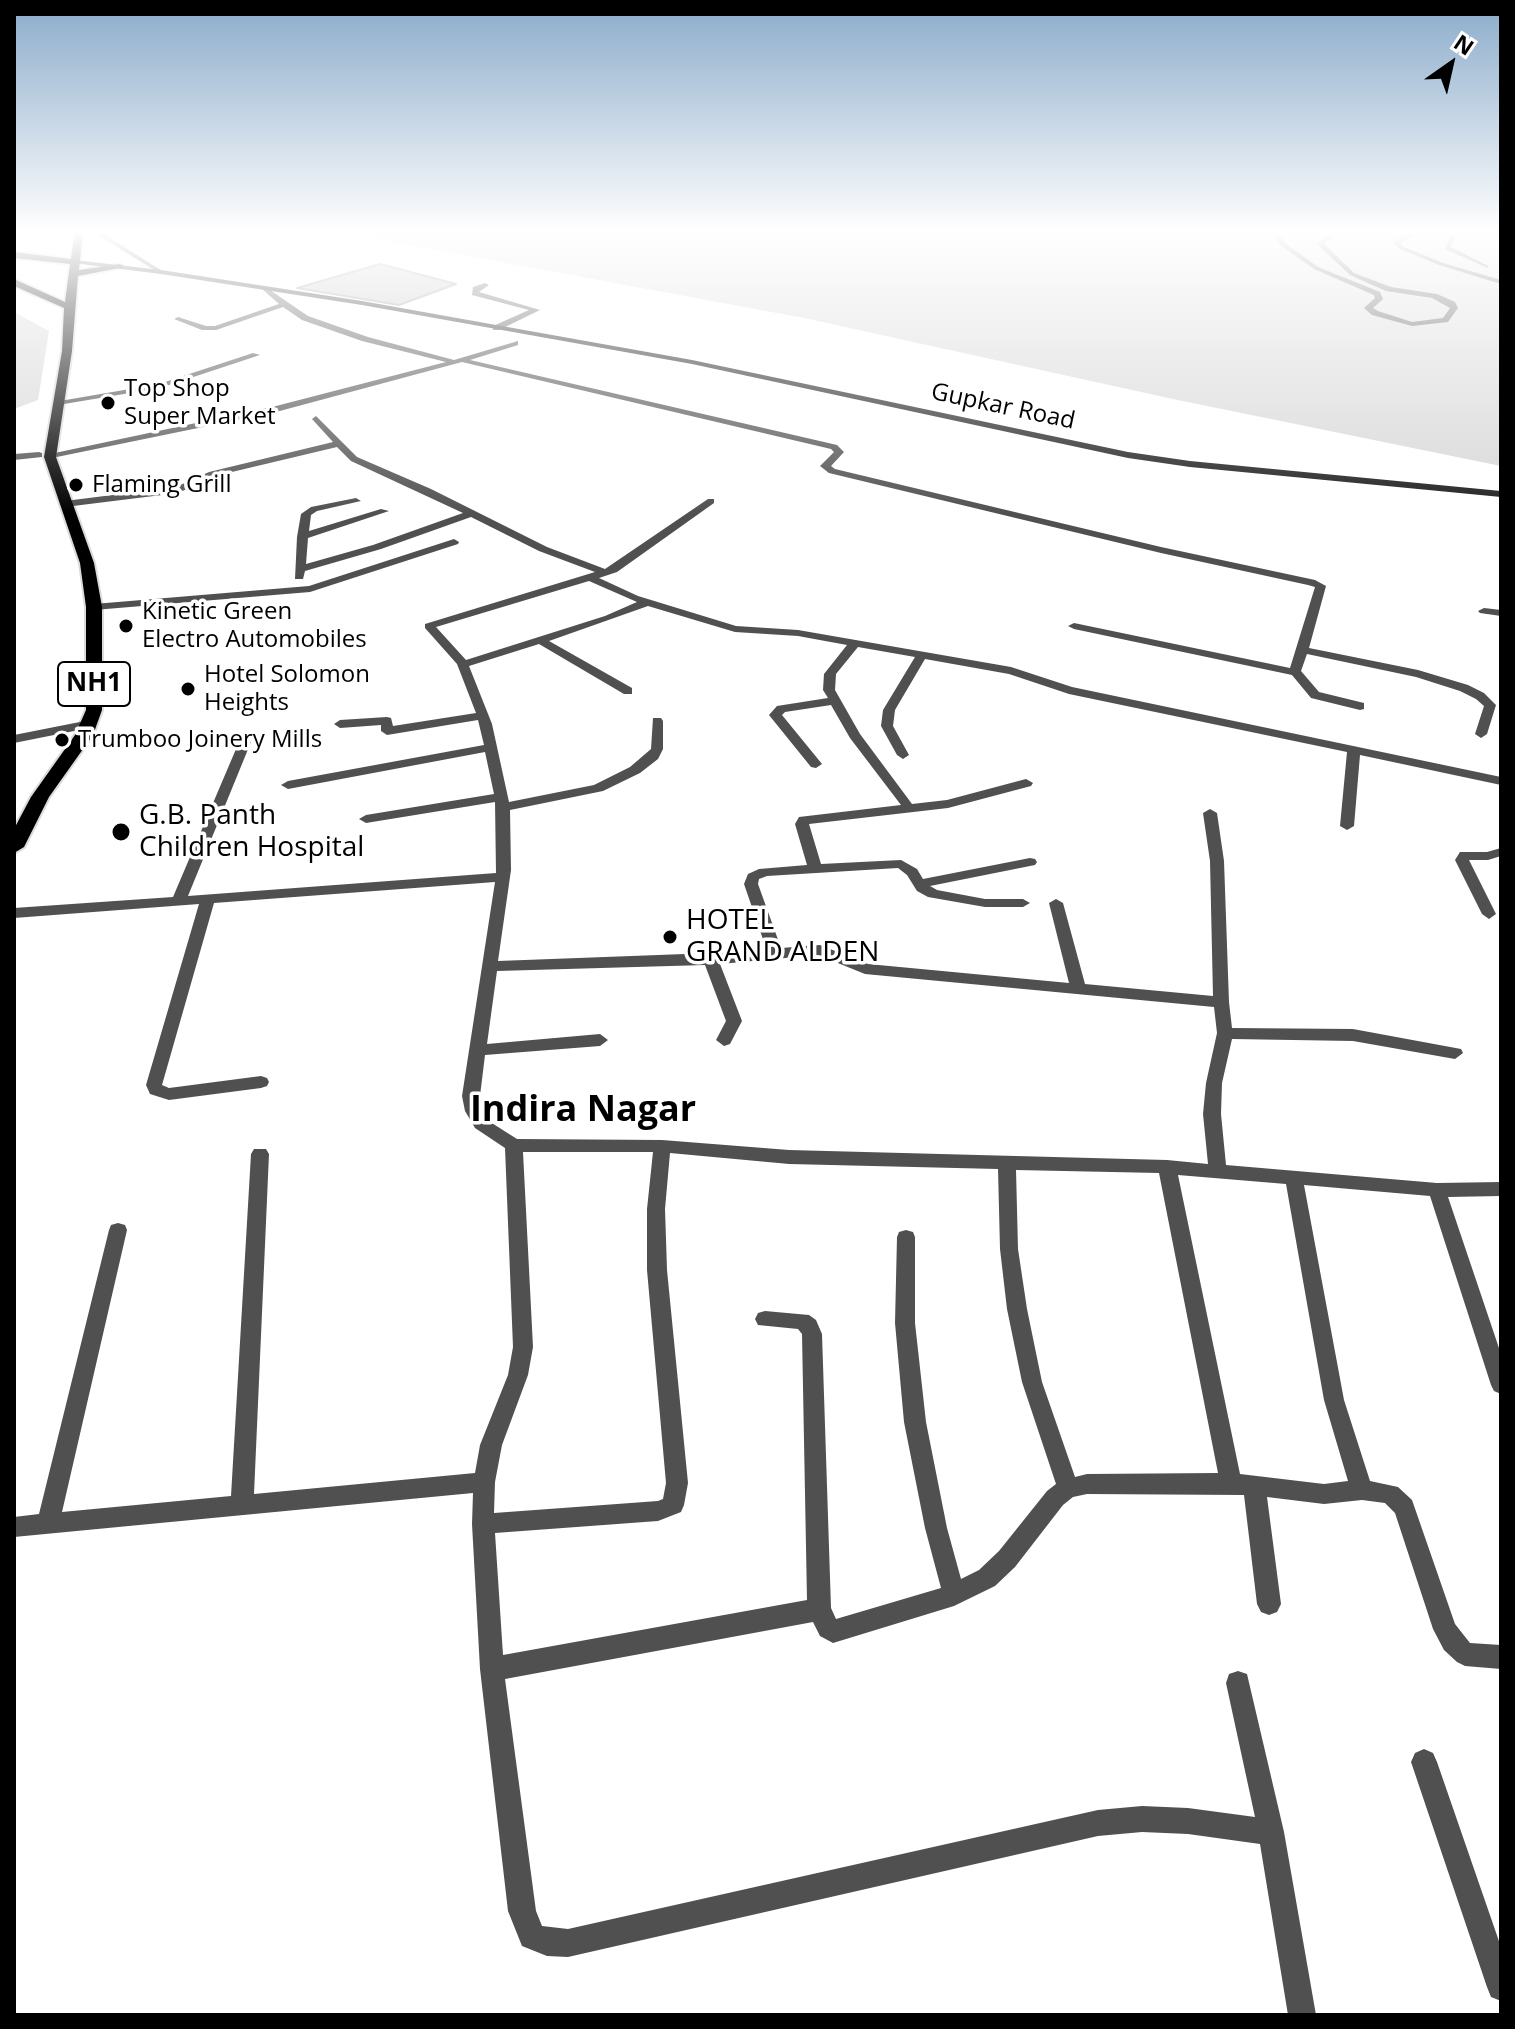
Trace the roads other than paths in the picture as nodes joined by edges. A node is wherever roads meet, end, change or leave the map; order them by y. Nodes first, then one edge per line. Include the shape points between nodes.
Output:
1 (63, 326) edge
2 (198, 326) edge
3 (223, 326) edge
4 (326, 326) edge
5 (483, 326) edge
6 (501, 326) edge
7 (496, 328) junction
8 (515, 343) dead end
9 (256, 355) dead end
10 (459, 361) junction
11 (50, 370) dead end
12 (58, 402) junction
13 (316, 419) dead end
14 (337, 444) junction
15 (44, 456) junction
16 (14, 457) edge
17 (1501, 494) edge
18 (356, 501) dead end
19 (711, 501) dead end
20 (65, 504) junction
21 (384, 511) dead end
22 (472, 513) junction
23 (302, 537) junction
24 (454, 542) dead end
25 (300, 569) junction
26 (604, 572) junction
27 (589, 577) junction
28 (297, 590) junction
29 (648, 602) junction
30 (94, 607) junction
31 (1484, 611) dead end
32 (1501, 613) edge
33 (1074, 626) dead end
34 (540, 640) junction
35 (855, 643) junction
36 (1302, 650) junction
37 (922, 655) junction
38 (462, 665) junction
39 (1295, 671) junction
40 (628, 691) dead end
41 (834, 701) junction
42 (1360, 706) dead end
43 (1495, 709) edge
44 (483, 716) junction
45 (657, 721) dead end
46 (90, 724) junction
47 (340, 724) dead end
48 (1481, 734) dead end
49 (14, 739) edge
50 (245, 742) dead end
51 (491, 747) junction
52 (1354, 750) junction
53 (903, 755) dead end
54 (816, 764) dead end
55 (1501, 781) edge
56 (1026, 783) dead end
57 (288, 785) dead end
58 (502, 802) junction
59 (906, 803) dead end
60 (1210, 813) dead end
61 (366, 819) dead end
62 (1347, 826) dead end
63 (14, 847) edge
64 (1501, 852) edge
65 (1030, 862) dead end
66 (815, 869) junction
67 (503, 877) junction
68 (919, 884) junction
69 (207, 900) junction
70 (178, 902) junction
71 (1023, 903) dead end
72 (1056, 903) dead end
73 (14, 913) edge
74 (1489, 914) dead end
75 (773, 953) junction
76 (711, 960) junction
77 (491, 966) junction
78 (1079, 990) junction
79 (1221, 1002) junction
80 (1225, 1033) junction
81 (600, 1040) dead end
82 (724, 1040) dead end
83 (478, 1050) junction
84 (1455, 1053) dead end
85 (261, 1082) dead end
86 (514, 1145) junction
87 (662, 1146) junction
88 (260, 1154) dead end
89 (1007, 1163) junction
90 (1167, 1167) junction
91 (1218, 1173) junction
92 (1294, 1178) junction
93 (1501, 1189) edge
94 (1437, 1190) junction
95 (118, 1230) dead end
96 (906, 1237) dead end
97 (765, 1319) dead end
98 (1501, 1385) edge
99 (484, 1482) junction
100 (1243, 1483) junction
101 (1068, 1488) junction
102 (1362, 1490) junction
103 (242, 1505) junction
104 (48, 1524) junction
105 (483, 1524) junction
106 (14, 1527) edge
107 (954, 1595) junction
108 (1269, 1604) dead end
109 (819, 1609) junction
110 (1501, 1657) edge
111 (492, 1669) junction
112 (1238, 1683) dead end
113 (1424, 1762) dead end
114 (1271, 1832) junction
115 (1501, 1987) edge
116 (1302, 2015) edge

1 - 12 highway, NH1
2 - 3 street
4 - 10 street
5 - 7 main road, Gupkar Road
6 - 7 street
7 - 17 main road, Gupkar Road via 776,378 1128,455
8 - 10 street
9 - 12 street via 160,386
10 - 15 street via 276,409
10 - 36 street via 834,447 839,452 825,466 832,471 1317,583 1321,589
11 - 15 highway, NH1
12 - 15 highway, NH1
13 - 14 street
14 - 20 street via 212,474 185,489
14 - 22 street via 354,459
15 - 16 street
15 - 20 highway, NH1
18 - 23 street via 309,511
19 - 26 street via 621,566
20 - 30 highway, NH1 via 83,546
21 - 23 street
22 - 25 street
22 - 26 street
23 - 25 street
24 - 28 street
25 - 28 street
26 - 27 street
27 - 29 street
27 - 38 street via 429,626
28 - 30 street
29 - 34 street
29 - 35 street via 735,629
30 - 46 highway, NH1 via 95,695
31 - 32 street
33 - 39 street
34 - 38 street
34 - 40 street
35 - 37 street
35 - 41 street via 830,674
36 - 39 street
36 - 43 street via 1446,682 1480,696
37 - 52 street
37 - 53 street via 889,710 887,726
38 - 44 street
39 - 42 street via 1315,695
41 - 54 street via 781,709 775,715
41 - 59 street
43 - 48 street
44 - 47 street via 387,731 387,721
44 - 51 street
45 - 58 street via 657,749 635,770 598,788
46 - 49 street
46 - 63 highway, NH1
50 - 70 street
51 - 57 street
51 - 58 street
52 - 55 street
52 - 62 street
56 - 66 street via 948,804 804,820
58 - 61 street
58 - 67 street
60 - 79 street via 1217,861
64 - 74 street via 1465,855 1462,860
65 - 68 street
66 - 68 street via 901,864
66 - 75 street via 764,872 751,880
67 - 69 street
67 - 77 street
68 - 71 street via 940,896
69 - 70 street
69 - 85 street via 154,1085 169,1094
70 - 73 street
72 - 78 street
75 - 76 street
75 - 78 street via 820,950 865,969
76 - 77 street
76 - 82 street via 734,1021
77 - 83 street
78 - 79 street
79 - 80 street
80 - 84 street via 1353,1035
80 - 91 street via 1212,1114
81 - 83 street
83 - 86 street via 474,1111 481,1124
86 - 87 street
86 - 99 street via 523,1347
87 - 89 street via 789,1157
87 - 105 street via 657,1270 677,1483 673,1505 658,1511
88 - 103 street
89 - 90 street
89 - 101 street via 1017,1309 1032,1382
90 - 91 street
90 - 100 street
91 - 92 street
92 - 94 street
92 - 102 street via 1334,1400
93 - 94 street
94 - 98 street
95 - 104 street
96 - 107 street via 905,1323 912,1397
97 - 109 street via 802,1321 812,1334
99 - 103 street
99 - 105 street
100 - 101 street
100 - 102 street via 1324,1494
100 - 108 street
101 - 107 street via 987,1578
102 - 110 street via 1390,1494 1404,1507 1452,1642 1465,1654
103 - 104 street
104 - 106 street
105 - 111 street
107 - 109 street via 833,1631
109 - 111 street
111 - 114 street via 522,1911 532,1936 547,1942 568,1943 1098,1823 1188,1821
112 - 114 street
113 - 115 street
114 - 116 street

